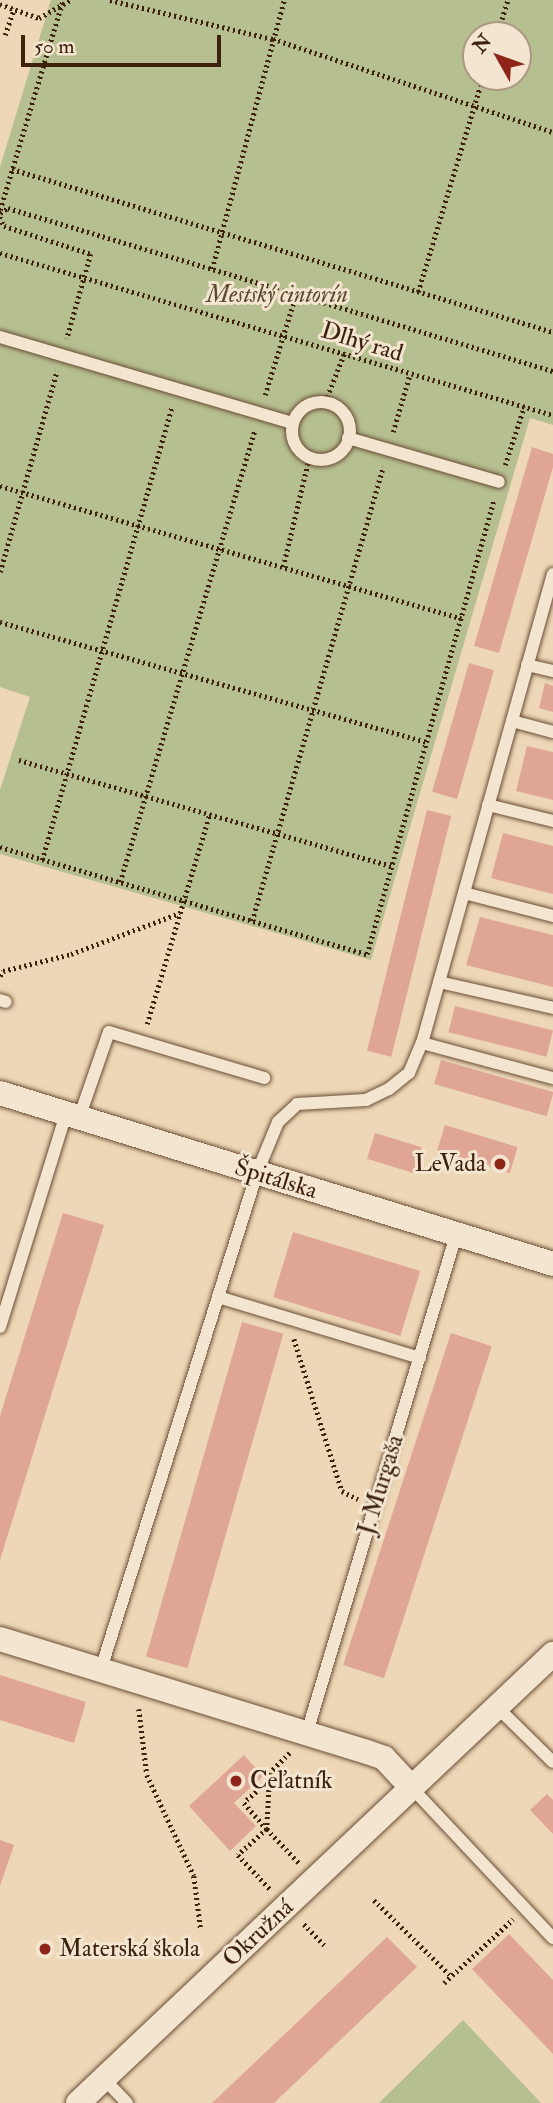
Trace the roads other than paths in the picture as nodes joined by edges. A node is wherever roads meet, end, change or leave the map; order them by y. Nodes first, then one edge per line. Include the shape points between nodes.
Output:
1 (0, 337) edge
2 (293, 423) junction
3 (348, 438) junction
4 (499, 482) road end
5 (553, 574) edge
6 (551, 588) edge
7 (527, 665) junction
8 (553, 671) edge
9 (512, 721) junction
10 (553, 732) edge
11 (488, 805) junction
12 (553, 821) edge
13 (464, 893) junction
14 (553, 916) edge
15 (439, 982) junction
16 (553, 1008) edge
17 (422, 1043) junction
18 (264, 1078) dead end
19 (553, 1078) edge
20 (0, 1093) edge
21 (72, 1116) junction
22 (257, 1173) junction
23 (456, 1235) junction
24 (553, 1264) edge
25 (218, 1297) junction
26 (0, 1327) edge
27 (420, 1358) junction
28 (0, 1639) edge
29 (553, 1654) edge
30 (100, 1668) junction
31 (497, 1707) junction
32 (306, 1735) junction
33 (553, 1762) edge
34 (411, 1787) junction
35 (553, 1938) edge
36 (104, 2078) junction
37 (78, 2103) edge
38 (127, 2103) edge

1 - 2 lane
2 - 3 lane via 311,403 326,402 347,419
2 - 3 lane via 295,443 309,458 336,456
3 - 4 lane
5 - 6 lane
6 - 7 lane
7 - 8 lane
7 - 9 lane
9 - 10 lane
9 - 11 lane
11 - 12 lane
11 - 13 lane
13 - 14 lane
13 - 15 lane
15 - 16 lane
15 - 17 lane
17 - 19 lane
17 - 22 lane via 409,1073 389,1089 366,1100 297,1104 278,1122
18 - 21 lane via 109,1032
20 - 21 street, Špitálska
21 - 22 street, Špitálska
21 - 26 lane
22 - 23 street, Špitálska
22 - 25 lane
23 - 24 street, Špitálska
23 - 27 lane, J. Murgaša
25 - 27 lane
25 - 30 lane
27 - 32 lane, J. Murgaša
28 - 30 street
29 - 31 street, Okružná
30 - 32 street
31 - 33 lane
31 - 34 street, Okružná
32 - 34 street via 384,1758
34 - 35 lane
34 - 36 street, Okružná
36 - 37 street, Okružná
36 - 38 lane

